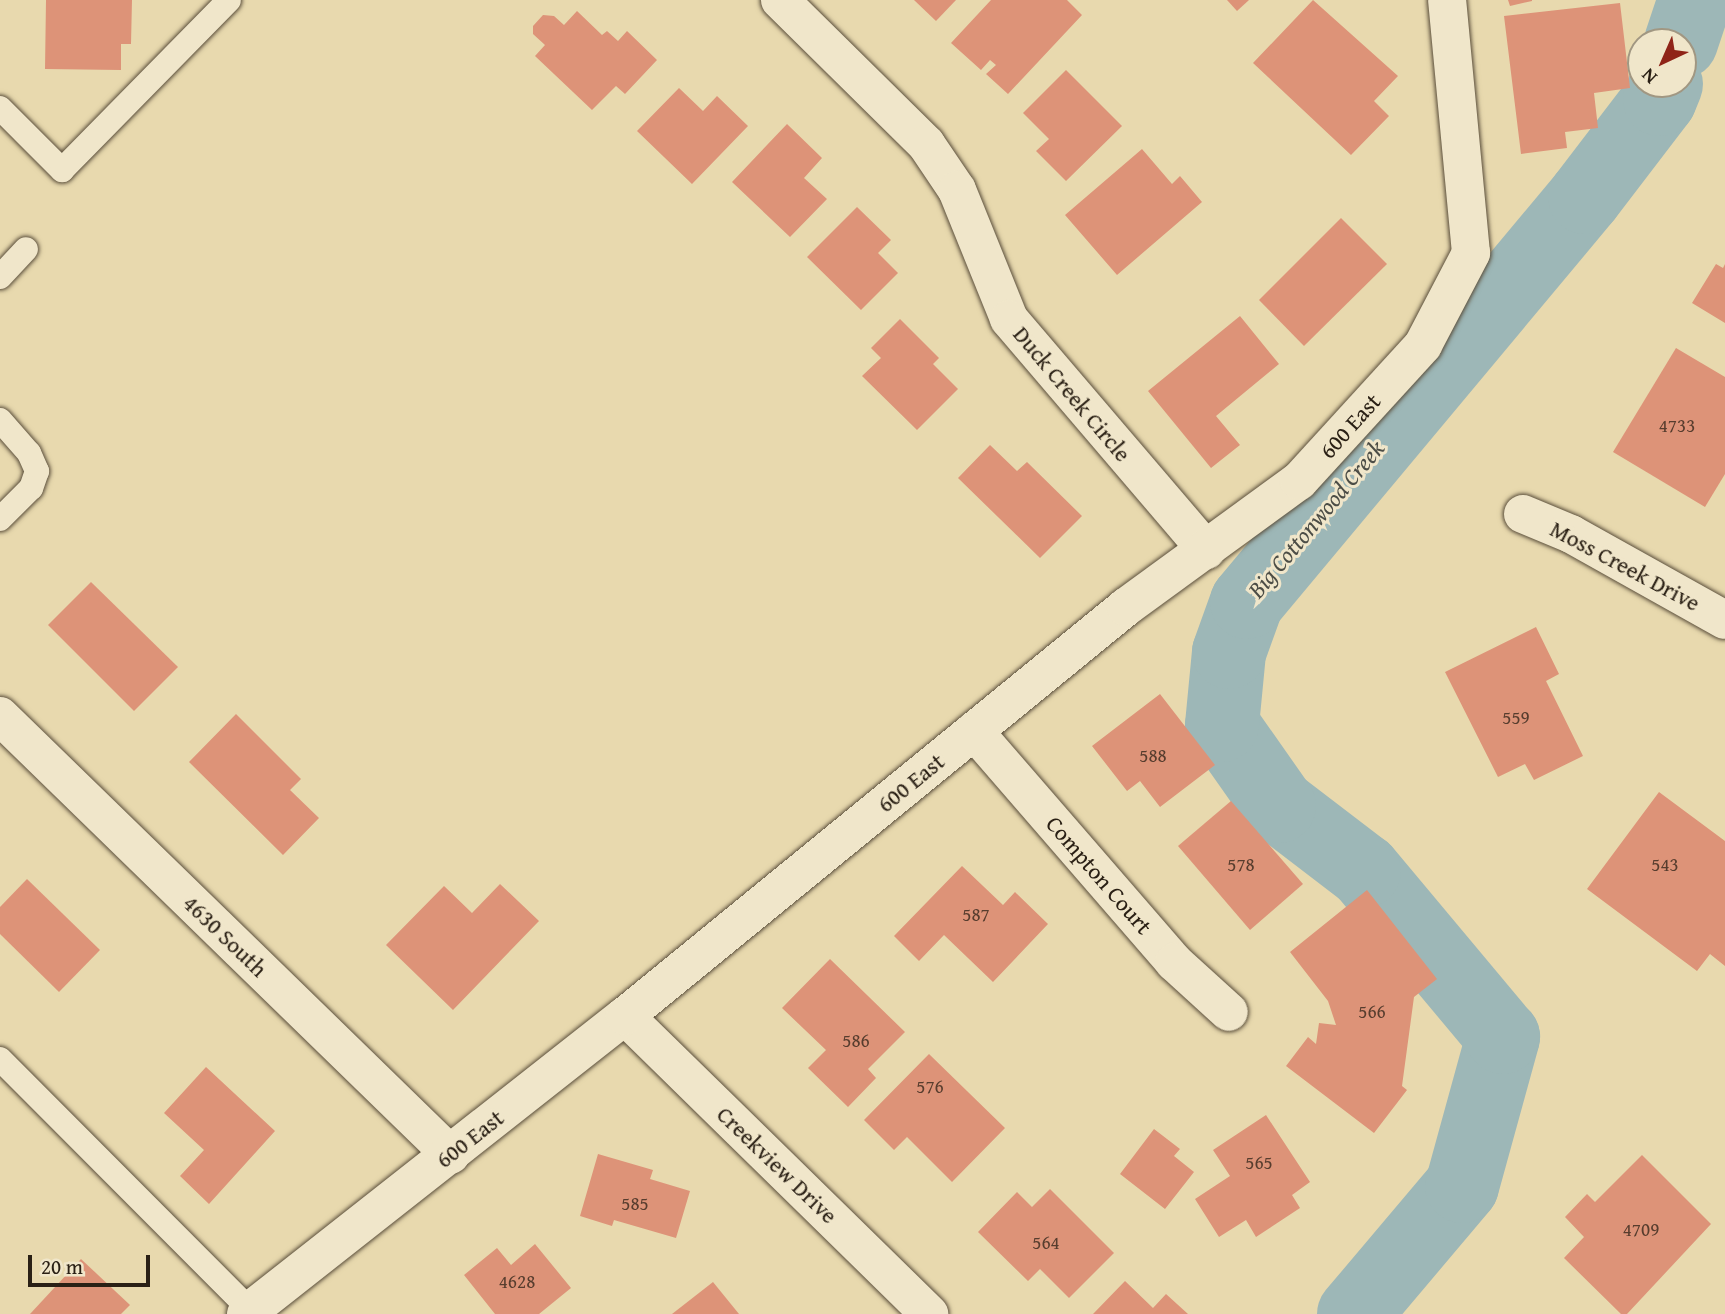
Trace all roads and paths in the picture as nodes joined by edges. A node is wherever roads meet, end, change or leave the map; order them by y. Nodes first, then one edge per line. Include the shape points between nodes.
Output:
1 (229, 0) edge
2 (780, 0) edge
3 (1447, 0) edge
4 (203, 10) edge
5 (0, 108) edge
6 (26, 248) dead end
7 (0, 277) edge
8 (0, 420) edge
9 (1523, 514) dead end
10 (0, 519) edge
11 (1206, 550) junction
12 (1725, 620) edge
13 (0, 716) edge
14 (974, 731) junction
15 (1229, 1012) dead end
16 (625, 1016) junction
17 (0, 1059) edge
18 (450, 1155) junction
19 (248, 1312) edge
20 (929, 1314) edge

1 - 4 lane
2 - 11 street, Duck Creek Circle via 926,144 957,190 1009,319
3 - 11 street, 600 East via 1471,253 1423,345 1299,481
4 - 5 lane via 62,170
6 - 7 lane
8 - 10 lane via 29,453 37,471 31,488
9 - 12 street, Moss Creek Drive via 1571,534
11 - 14 street, 600 East via 1126,607
13 - 18 street, 4630 South
14 - 15 street, Compton Court via 1174,962
14 - 16 street, 600 East
16 - 18 street, 600 East
16 - 20 street, Creekview Drive
17 - 19 lane
18 - 19 street, 600 East

